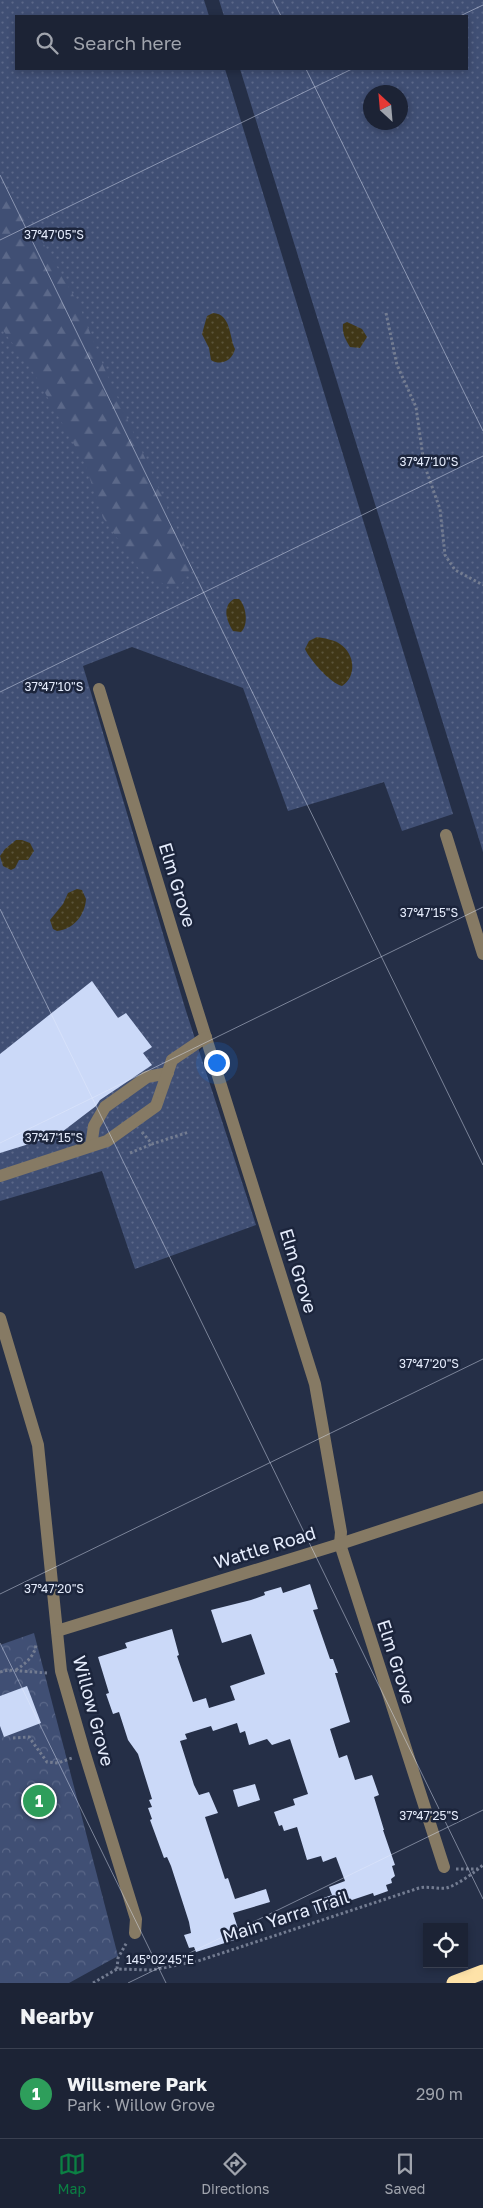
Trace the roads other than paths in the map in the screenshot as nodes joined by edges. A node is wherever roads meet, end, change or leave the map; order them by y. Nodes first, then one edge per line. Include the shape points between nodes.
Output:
1 (99, 690) dead end
2 (446, 835) dead end
3 (483, 954) edge
4 (206, 1038) junction
5 (168, 1072) junction
6 (91, 1146) junction
7 (0, 1176) edge
8 (0, 1318) edge
9 (483, 1497) edge
10 (340, 1544) junction
11 (57, 1631) junction
12 (444, 1868) road end
13 (135, 1933) road end
14 (483, 1972) edge
15 (454, 1983) edge

1 - 4 street, Elm Grove
2 - 3 street
4 - 5 street via 172,1060
4 - 10 street, Elm Grove via 315,1384 341,1532
5 - 6 street via 156,1106 107,1141
5 - 6 street via 147,1077 105,1107 94,1126
6 - 7 street
8 - 11 street, Willow Grove via 38,1445
9 - 10 street, Wattle Road
10 - 11 street, Wattle Road
10 - 12 street, Elm Grove
11 - 13 street, Willow Grove via 61,1671 136,1918
14 - 15 highway

